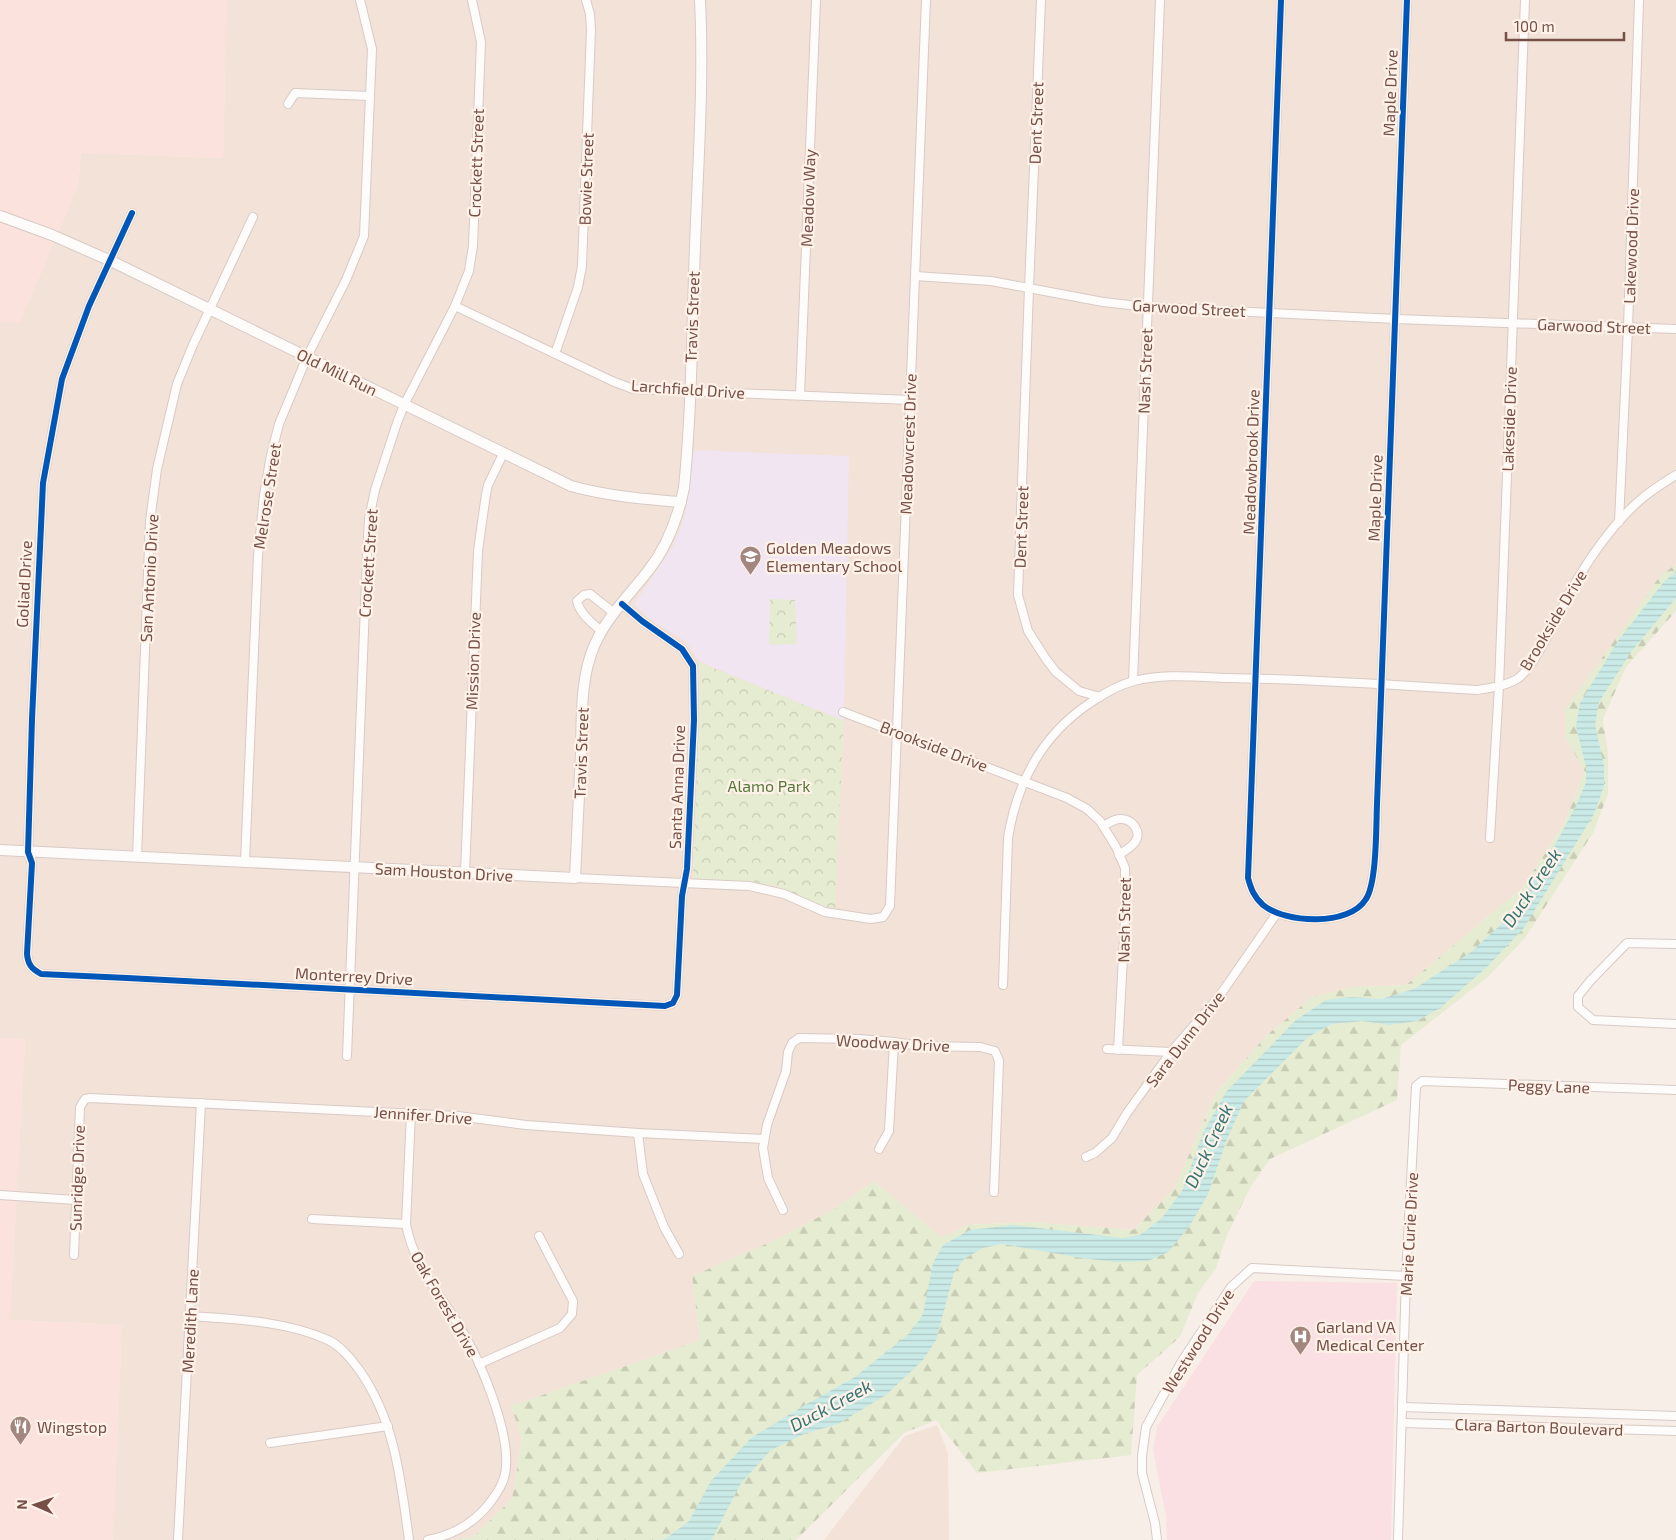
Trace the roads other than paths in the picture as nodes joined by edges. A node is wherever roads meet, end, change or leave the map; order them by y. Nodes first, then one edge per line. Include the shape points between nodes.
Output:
1 (360, 0) edge
2 (472, 0) edge
3 (586, 0) edge
4 (700, 0) edge
5 (816, 0) edge
6 (926, 0) edge
7 (1041, 0) edge
8 (1160, 0) edge
9 (1281, 0) edge
10 (1407, 0) edge
11 (1525, 0) edge
12 (1639, 0) edge
13 (370, 96) junction
14 (288, 104) dead end
15 (132, 213) dead end
16 (0, 216) edge
17 (253, 217) dead end
18 (110, 261) junction
19 (915, 276) junction
20 (1028, 288) junction
21 (455, 306) junction
22 (1148, 307) junction
23 (209, 309) junction
24 (1270, 313) junction
25 (1396, 319) junction
26 (1513, 324) junction
27 (1628, 328) junction
28 (1676, 329) edge
29 (555, 354) junction
30 (307, 357) junction
31 (689, 391) junction
32 (800, 396) junction
33 (910, 400) junction
34 (404, 405) junction
35 (503, 454) junction
36 (1676, 475) edge
37 (681, 502) junction
38 (1619, 522) junction
39 (622, 604) junction
40 (614, 613) junction
41 (602, 632) junction
42 (1256, 678) junction
43 (1133, 681) junction
44 (1381, 684) junction
45 (1499, 686) junction
46 (1100, 697) junction
47 (844, 712) dead end
48 (897, 732) junction
49 (1025, 781) junction
50 (1103, 826) junction
51 (1490, 838) dead end
52 (0, 850) edge
53 (28, 852) junction
54 (1119, 854) junction
55 (137, 857) junction
56 (245, 862) junction
57 (355, 867) junction
58 (465, 873) junction
59 (575, 878) junction
60 (685, 883) junction
61 (1277, 913) junction
62 (883, 917) joint
63 (1676, 944) edge
64 (34, 970) joint
65 (1003, 985) dead end
66 (350, 989) junction
67 (673, 1003) joint
68 (1676, 1024) edge
69 (894, 1042) junction
70 (1108, 1049) dead end
71 (1118, 1050) junction
72 (1171, 1052) junction
73 (346, 1056) dead end
74 (1422, 1081) joint
75 (1676, 1090) edge
76 (83, 1101) joint
77 (201, 1103) junction
78 (411, 1113) junction
79 (638, 1134) junction
80 (764, 1139) junction
81 (878, 1149) dead end
82 (1086, 1157) dead end
83 (994, 1192) dead end
84 (0, 1195) edge
85 (76, 1200) junction
86 (783, 1210) dead end
87 (312, 1220) dead end
88 (406, 1224) junction
89 (538, 1236) dead end
90 (679, 1254) dead end
91 (74, 1255) dead end
92 (1406, 1276) junction
93 (190, 1316) junction
94 (479, 1364) junction
95 (1402, 1407) junction
96 (1676, 1416) edge
97 (1402, 1423) junction
98 (388, 1426) junction
99 (1676, 1431) edge
100 (270, 1443) dead end
101 (178, 1540) edge
102 (409, 1540) edge
103 (428, 1540) edge
104 (1157, 1540) edge
105 (1398, 1540) edge

1 - 13 street, Melrose Street via 372,49
2 - 21 street, Crockett Street via 481,42 473,246 470,271
3 - 29 street, Bowie Street via 591,30 582,266
4 - 31 street, Travis Street via 702,29
5 - 32 street, Meadow Way
6 - 19 street, Meadowcrest Drive
7 - 20 street, Dent Street
8 - 22 street, Nash Street
9 - 24 street, Meadowbrook Drive
10 - 25 street, Maple Drive
11 - 26 street, Lakeside Drive
12 - 27 street, Lakewood Drive
13 - 14 street via 295,93
13 - 30 street, Melrose Street via 364,236
15 - 18 street, Goliad Drive
16 - 18 street, Old Mill Run
17 - 23 street, San Antonio Drive
18 - 23 street, Old Mill Run
18 - 53 street, Goliad Drive via 62,379 43,483
19 - 20 street, Garwood Street via 991,281
19 - 33 street, Meadowcrest Drive
20 - 22 street, Garwood Street
20 - 46 street, Dent Street via 1018,594 1028,631 1056,672 1079,691
21 - 29 street, Larchfield Drive
21 - 34 street, Crockett Street
22 - 24 street, Garwood Street
22 - 43 street, Nash Street
23 - 30 street, Old Mill Run
23 - 55 street, San Antonio Drive via 177,384 157,469 150,521
24 - 25 street, Garwood Street
24 - 42 street, Meadowbrook Drive
25 - 26 street, Garwood Street
25 - 44 street, Maple Drive
26 - 27 street, Garwood Street
26 - 45 street, Lakeside Drive
27 - 28 street, Garwood Street
27 - 38 street, Lakewood Drive
29 - 31 street, Larchfield Drive via 633,389
30 - 34 street, Old Mill Run
30 - 56 street, Melrose Street via 279,424 264,495 257,566
31 - 32 street, Larchfield Drive
31 - 37 street, Travis Street
32 - 33 street, Larchfield Drive
33 - 48 street, Meadowcrest Drive
34 - 35 street, Old Mill Run
34 - 57 street, Crockett Street via 375,490 370,518
35 - 37 street, Old Mill Run via 571,486 594,493
35 - 58 street, Mission Drive via 486,494 478,551
36 - 38 street, Brookside Drive via 1638,501
37 - 39 street, Travis Street via 670,536
38 - 45 street, Brookside Drive via 1574,585 1529,668
39 - 40 street, Travis Street
39 - 60 street, Santa Anna Drive via 682,649 693,666 694,720
40 - 41 street, Travis Street
40 - 41 street via 590,594 577,601 584,615
41 - 59 street, Travis Street via 587,667 583,698
42 - 43 street, Brookside Drive via 1159,676
42 - 44 street, Brookside Drive
42 - 61 street, Meadowbrook Drive via 1248,878 1253,893
43 - 46 street, Brookside Drive
44 - 45 street, Brookside Drive via 1477,690
44 - 61 street, Maple Drive via 1372,888 1365,901 1343,917 1326,919
45 - 51 street, Lakeside Drive
46 - 49 street via 1074,714 1049,738
47 - 48 street, Brookside Drive
48 - 49 street, Brookside Drive
48 - 62 street, Meadowcrest Drive via 892,886 890,906
49 - 50 street, Nash Street via 1087,809
49 - 65 street via 1008,838
50 - 54 street, Nash Street
50 - 54 street via 1122,819 1136,827 1137,840
52 - 53 street, Sam Houston Drive
53 - 55 street, Sam Houston Drive
53 - 64 street, Goliad Drive via 32,863 27,954 28,963
54 - 71 street, Nash Street via 1125,868 1125,920
55 - 56 street, Sam Houston Drive
56 - 57 street, Sam Houston Drive
57 - 58 street, Sam Houston Drive
57 - 66 street, Crockett Street
58 - 59 street, Sam Houston Drive
59 - 60 street, Sam Houston Drive
60 - 62 street, Sam Houston Drive via 749,886 784,894 825,912 871,920
60 - 67 street, Santa Anna Drive via 677,995
61 - 72 street, Sara Dunn Drive via 1218,998
63 - 68 street via 1627,943 1578,996 1578,1007 1593,1020
64 - 66 street, Monterrey Drive via 41,974
66 - 67 street, Monterrey Drive via 665,1006
66 - 73 street, Crockett Street
69 - 80 street, Woodway Drive via 799,1038 792,1043
69 - 81 street via 889,1131
69 - 83 street, Woodway Drive via 980,1047 995,1051 999,1061
70 - 71 street
71 - 72 street
72 - 82 street, Sara Dunn Drive via 1112,1138
74 - 75 street, Peggy Lane
74 - 92 street, Marie Curie Drive via 1416,1086
76 - 77 street, Jennifer Drive via 90,1098
76 - 85 street, Sunridge Drive via 80,1106
77 - 78 street, Jennifer Drive
77 - 93 street, Meredith Lane
78 - 79 street, Jennifer Drive
78 - 88 street, Oak Forest Drive
79 - 80 street, Jennifer Drive
79 - 90 street via 643,1174 664,1227
80 - 86 street via 768,1178
84 - 85 street
85 - 91 street, Sunridge Drive
87 - 88 street
88 - 94 street, Oak Forest Drive via 415,1256
89 - 94 street via 573,1301 572,1314 560,1328
92 - 95 street, Marie Curie Drive
92 - 104 street, Westwood Drive via 1252,1268 1231,1287 1182,1361 1146,1426 1142,1473
93 - 98 street via 242,1319 290,1328 329,1340 346,1353 370,1385
93 - 101 street, Meredith Lane
94 - 103 street, Oak Forest Drive via 505,1444 505,1473 492,1500 472,1522
95 - 96 street, Clara Barton Boulevard
95 - 97 street, Marie Curie Drive
97 - 99 street, Clara Barton Boulevard
97 - 105 street, Marie Curie Drive
98 - 100 street
98 - 102 street

